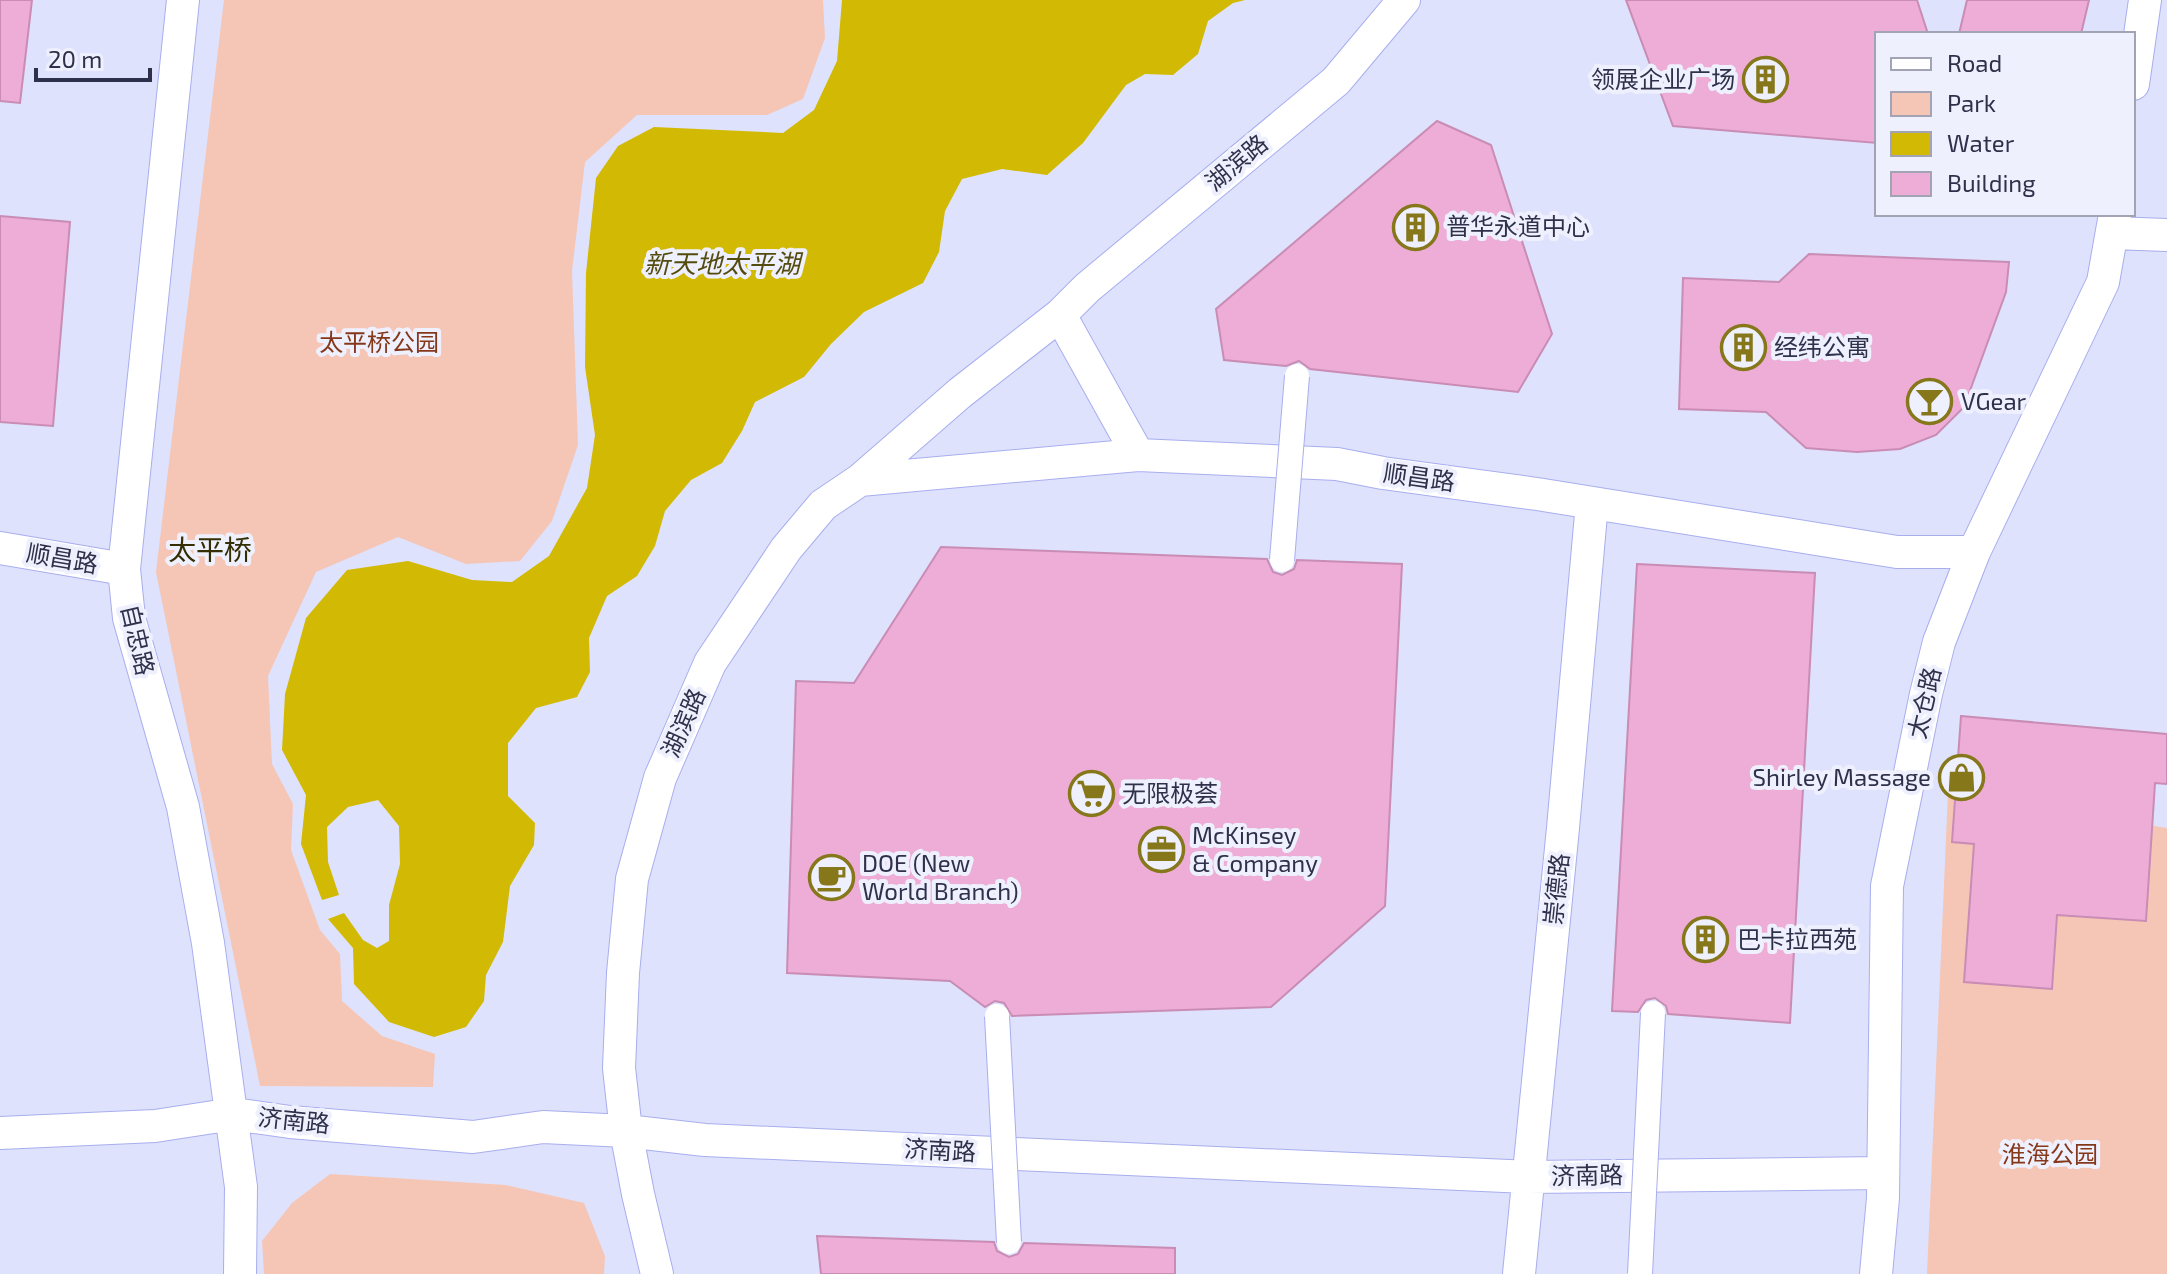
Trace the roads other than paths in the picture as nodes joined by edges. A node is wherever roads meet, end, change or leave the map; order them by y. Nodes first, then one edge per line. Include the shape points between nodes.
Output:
1 (183, 0) edge
2 (1404, 0) edge
3 (2145, 0) edge
4 (2135, 70) edge
5 (2114, 224) edge
6 (2167, 235) edge
7 (1060, 315) junction
8 (1297, 376) dead end
9 (1138, 455) junction
10 (1289, 462) junction
11 (860, 480) junction
12 (1592, 503) junction
13 (0, 548) edge
14 (1974, 552) junction
15 (1282, 560) dead end
16 (124, 569) junction
17 (1653, 1013) dead end
18 (997, 1016) dead end
19 (233, 1114) junction
20 (626, 1131) junction
21 (0, 1133) edge
22 (1005, 1154) junction
23 (1882, 1173) junction
24 (1645, 1175) junction
25 (1529, 1177) junction
26 (1009, 1242) dead end
27 (240, 1274) edge
28 (657, 1274) edge
29 (1519, 1274) edge
30 (1640, 1274) edge
31 (1876, 1274) edge

1 - 16 street, 自忠路
2 - 7 street, 湖滨路 via 1336,81
3 - 4 street
5 - 6 street
5 - 14 street, 太仓路 via 2103,282
7 - 9 street
7 - 11 street, 湖滨路
8 - 10 street, bridge
9 - 10 street, 顺昌路
9 - 11 street, 顺昌路
10 - 12 street, 顺昌路 via 1337,464
10 - 15 street, bridge
11 - 20 street, 湖滨路 via 823,505 786,549 710,663 660,778 630,894 619,1068
12 - 14 street, 顺昌路 via 1897,552
12 - 25 street, 崇德路
13 - 16 street, 顺昌路
14 - 23 street, 太仓路 via 1939,642 1887,886
16 - 19 street, 自忠路 via 129,618 183,807
17 - 24 street, bridge
18 - 22 street, bridge
19 - 20 street, 济南路 via 473,1137 543,1127
19 - 21 street, 济南路 via 155,1126
19 - 27 street, 自忠路 via 241,1187
20 - 22 street, 济南路 via 705,1140
20 - 28 street, 湖滨路
22 - 25 street, 济南路
22 - 26 street, bridge
23 - 24 street, 济南路
23 - 31 street, 太仓路
24 - 25 street, 济南路
24 - 30 street, bridge
25 - 29 street, 崇德路

